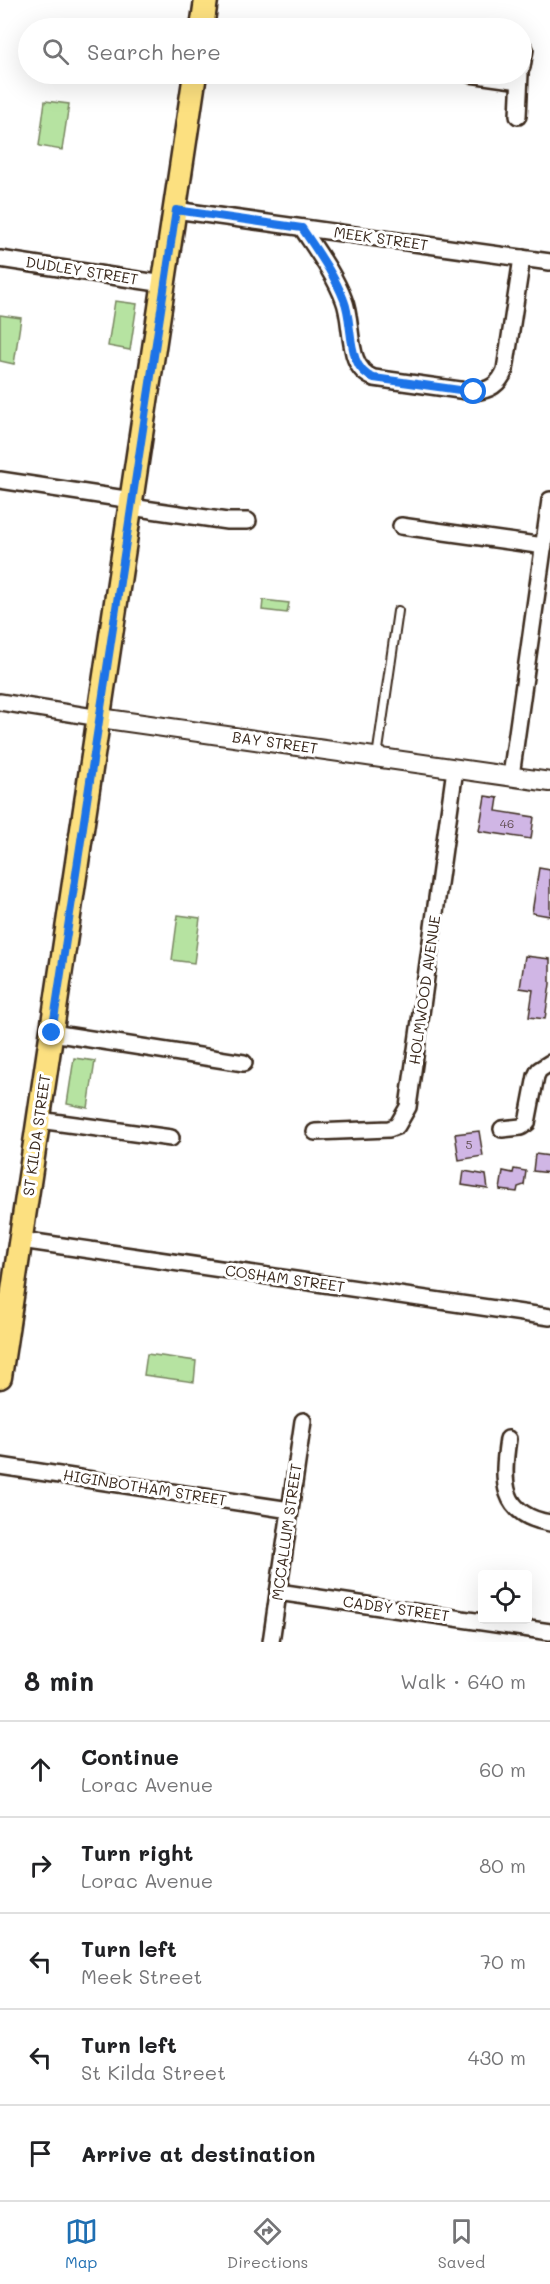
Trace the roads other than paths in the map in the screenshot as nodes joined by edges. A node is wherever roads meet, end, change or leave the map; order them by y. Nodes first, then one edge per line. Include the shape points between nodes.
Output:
1 (206, 0) edge
2 (203, 18) edge
3 (194, 84) edge
4 (520, 84) edge
5 (518, 117) dead end
6 (176, 210) junction
7 (302, 228) junction
8 (522, 258) junction
9 (0, 259) edge
10 (550, 262) edge
11 (164, 284) junction
12 (0, 480) edge
13 (550, 500) edge
14 (132, 503) junction
15 (249, 521) dead end
16 (401, 526) dead end
17 (544, 546) junction
18 (398, 611) dead end
19 (0, 702) edge
20 (100, 718) junction
21 (377, 757) junction
22 (455, 769) junction
23 (511, 776) junction
24 (550, 782) edge
25 (52, 1033) junction
26 (244, 1063) dead end
27 (550, 1063) edge
28 (39, 1120) junction
29 (502, 1129) dead end
30 (315, 1132) dead end
31 (171, 1138) dead end
32 (21, 1240) junction
33 (6, 1304) edge
34 (550, 1317) edge
35 (0, 1377) edge
36 (303, 1421) dead end
37 (508, 1439) dead end
38 (0, 1466) edge
39 (290, 1510) junction
40 (550, 1523) edge
41 (278, 1592) junction
42 (550, 1632) edge
43 (271, 1642) edge

1 - 2 main road
3 - 6 main road, ST KILDA STREET
4 - 5 street
6 - 7 street, MEEK STREET
6 - 11 main road, ST KILDA STREET
7 - 8 street, MEEK STREET
7 - 8 street via 345,303 355,356 365,375 474,392 496,386 505,370
8 - 10 street, MEEK STREET
9 - 11 street, DUDLEY STREET
11 - 14 main road, ST KILDA STREET
12 - 14 street
13 - 17 street
14 - 15 street via 227,521
14 - 20 main road, ST KILDA STREET
16 - 17 street
17 - 23 street
18 - 21 lane
19 - 20 street, BAY STREET
20 - 21 street, BAY STREET
20 - 25 main road, ST KILDA STREET
21 - 22 street, BAY STREET
22 - 23 street, BAY STREET
22 - 30 street, HOLMWOOD AVENUE via 408,1107 397,1126 390,1129
23 - 24 street, BAY STREET
25 - 26 street
25 - 28 main road, ST KILDA STREET
27 - 29 street via 536,1076 527,1122 521,1127
28 - 31 street
28 - 32 main road, ST KILDA STREET
32 - 33 main road, ST KILDA STREET
32 - 34 street, COSHAM STREET
33 - 35 main road, ST KILDA STREET
36 - 39 street, MCCALLUM STREET
37 - 40 street via 503,1472 509,1497 523,1514
38 - 39 street, HIGINBOTHAM STREET
39 - 41 street, MCCALLUM STREET
41 - 42 street, CADBY STREET
41 - 43 street, MCCALLUM STREET

